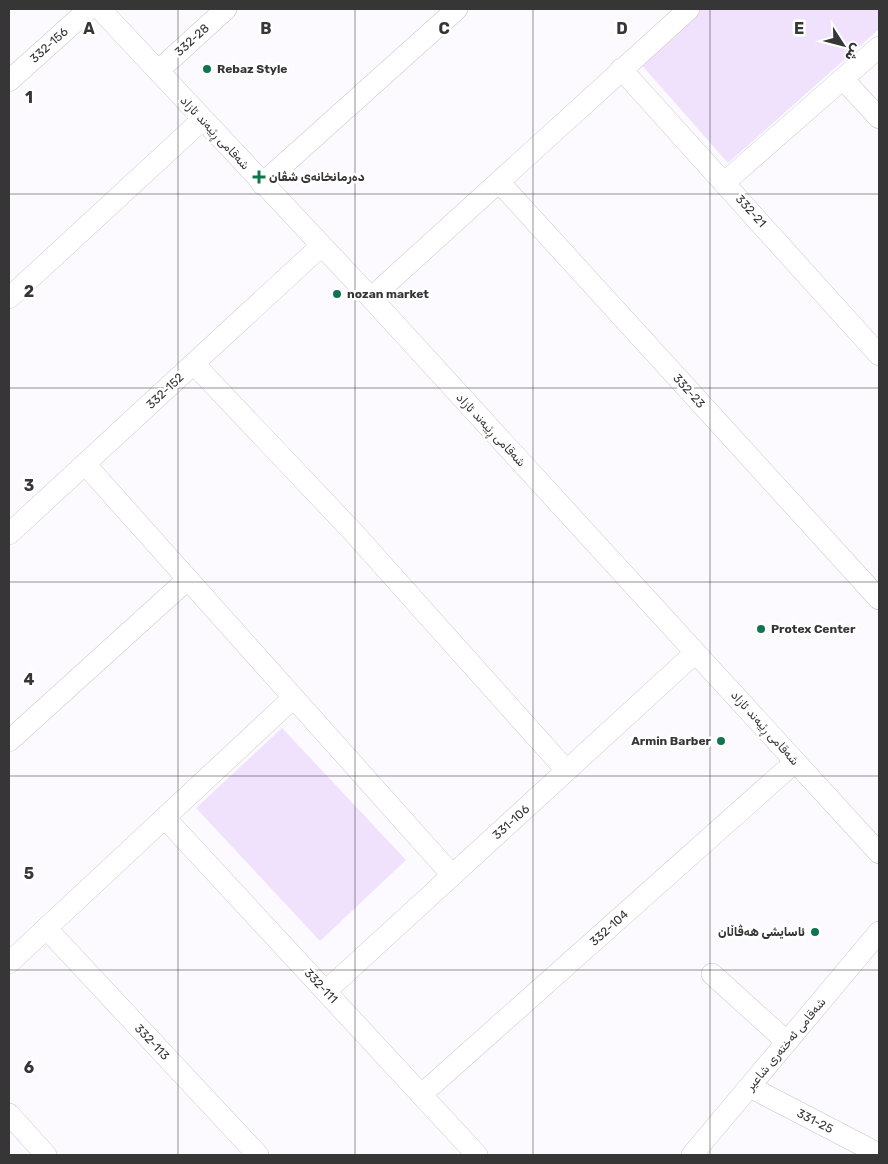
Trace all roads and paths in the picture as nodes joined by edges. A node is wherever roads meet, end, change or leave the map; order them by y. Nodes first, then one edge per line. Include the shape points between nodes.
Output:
1 (89, 9) edge
2 (100, 9) edge
3 (226, 9) edge
4 (456, 9) edge
5 (689, 9) edge
6 (879, 47) edge
7 (621, 69) junction
8 (158, 71) junction
9 (844, 79) junction
10 (9, 82) edge
11 (879, 118) edge
12 (202, 120) junction
13 (725, 182) junction
14 (500, 183) junction
15 (262, 184) junction
16 (320, 246) junction
17 (9, 298) edge
18 (371, 298) junction
19 (879, 354) edge
20 (194, 364) junction
21 (85, 464) junction
22 (9, 534) edge
23 (188, 579) junction
24 (879, 599) edge
25 (695, 653) junction
26 (293, 698) junction
27 (9, 741) edge
28 (796, 762) junction
29 (566, 770) junction
30 (165, 818) junction
31 (879, 854) edge
32 (452, 875) junction
33 (46, 928) junction
34 (879, 932) edge
35 (9, 963) edge
36 (712, 974) dead end
37 (326, 991) junction
38 (787, 1042) junction
39 (750, 1087) junction
40 (422, 1094) junction
41 (9, 1114) edge
42 (879, 1154) edge
43 (46, 1155) edge
44 (258, 1155) edge
45 (477, 1155) edge
46 (692, 1155) edge

1 - 10 street, 332-156
2 - 8 street, شەقامی ڕێبەند ئازاد
3 - 8 street, 332-28
4 - 15 street
5 - 7 street
6 - 9 street
7 - 13 street, 332-21
7 - 14 street
8 - 12 street, شەقامی ڕێبەند ئازاد
9 - 11 street
9 - 13 street
12 - 15 street, شەقامی ڕێبەند ئازاد
12 - 17 street
13 - 19 street, 332-21
14 - 18 street
14 - 24 street, 332-23
15 - 16 street, شەقامی ڕێبەند ئازاد
16 - 18 street, شەقامی ڕێبەند ئازاد
16 - 20 street, 332-152
18 - 25 street, شەقامی ڕێبەند ئازاد
20 - 21 street, 332-152
20 - 29 street via 354,534
21 - 22 street, 332-152
21 - 23 street
23 - 26 street
23 - 27 street
25 - 28 street, شەقامی ڕێبەند ئازاد
25 - 29 street, 331-106
26 - 30 street
26 - 32 street
28 - 31 street, شەقامی ڕێبەند ئازاد
28 - 40 street, 332-104
29 - 32 street, 331-106
30 - 33 street
30 - 37 street, 332-111
32 - 37 street, 331-106
33 - 35 street
33 - 44 street, 332-113
34 - 38 street, شەقامی ئەختەری شاعیر
36 - 38 street
37 - 40 street, 332-111
38 - 39 street, شەقامی ئەختەری شاعیر
39 - 42 street, 331-25
39 - 46 street, شەقامی ئەختەری شاعیر
40 - 45 street, 332-111
41 - 43 street

